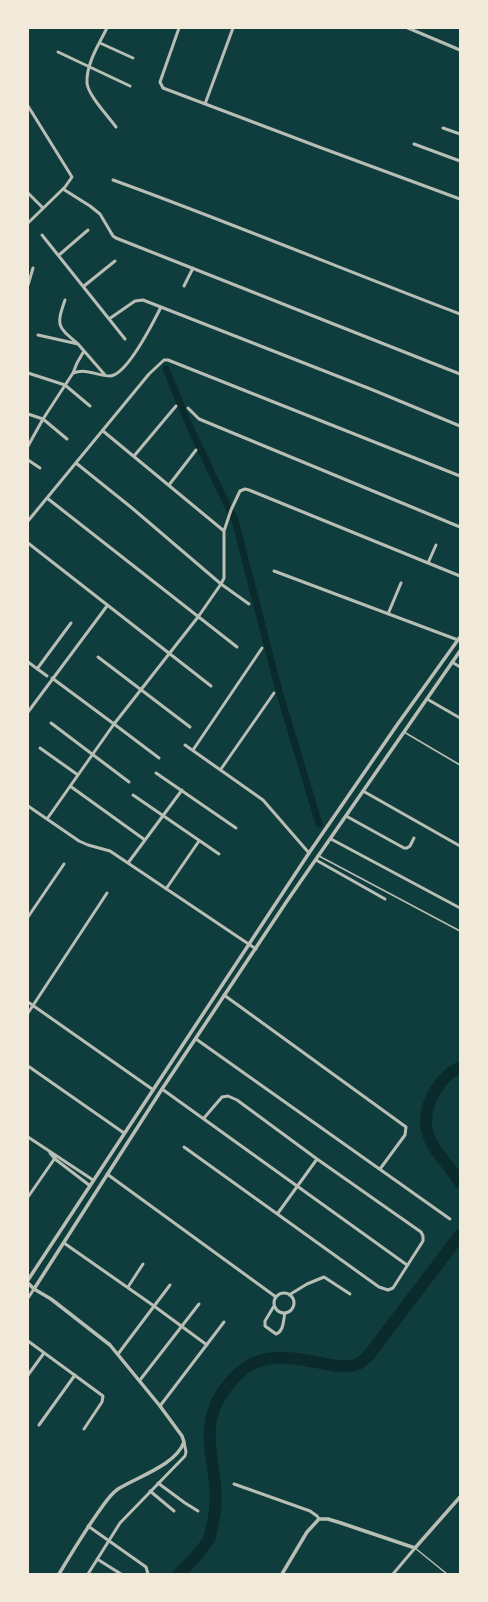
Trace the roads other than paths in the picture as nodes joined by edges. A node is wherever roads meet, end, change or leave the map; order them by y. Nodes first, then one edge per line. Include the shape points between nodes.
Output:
1 (107, 28) edge
2 (179, 28) edge
3 (233, 28) edge
4 (408, 28) edge
5 (100, 43) junction
6 (460, 50) edge
7 (58, 52) dead end
8 (133, 58) dead end
9 (90, 67) junction
10 (130, 86) dead end
11 (205, 104) junction
12 (28, 106) edge
13 (116, 127) dead end
14 (443, 128) dead end
15 (460, 134) edge
16 (414, 144) dead end
17 (460, 161) edge
18 (113, 180) dead end
19 (63, 189) junction
20 (28, 193) edge
21 (460, 199) edge
22 (43, 208) junction
23 (28, 223) edge
24 (88, 230) dead end
25 (42, 235) dead end
26 (59, 255) junction
27 (115, 261) dead end
28 (33, 268) dead end
29 (192, 268) junction
30 (28, 285) edge
31 (84, 286) junction
32 (184, 286) dead end
33 (65, 300) dead end
34 (161, 307) junction
35 (460, 314) edge
36 (109, 319) junction
37 (38, 335) dead end
38 (125, 339) dead end
39 (78, 344) junction
40 (84, 351) junction
41 (28, 373) edge
42 (74, 373) junction
43 (460, 374) edge
44 (105, 375) junction
45 (65, 385) junction
46 (90, 406) dead end
47 (176, 406) dead end
48 (188, 408) dead end
49 (28, 414) edge
50 (43, 419) junction
51 (460, 426) edge
52 (103, 431) junction
53 (68, 438) dead end
54 (28, 446) edge
55 (196, 450) dead end
56 (134, 456) junction
57 (28, 460) edge
58 (76, 463) junction
59 (40, 468) dead end
60 (460, 476) edge
61 (169, 485) junction
62 (47, 498) junction
63 (28, 513) edge
64 (32, 516) junction
65 (28, 521) edge
66 (460, 527) edge
67 (224, 531) junction
68 (28, 543) edge
69 (436, 545) dead end
70 (428, 563) junction
71 (274, 571) dead end
72 (460, 576) edge
73 (401, 583) dead end
74 (221, 584) junction
75 (248, 604) dead end
76 (107, 606) junction
77 (388, 614) junction
78 (198, 617) junction
79 (71, 623) dead end
80 (459, 639) edge
81 (237, 648) dead end
82 (262, 648) dead end
83 (460, 651) edge
84 (169, 653) junction
85 (98, 656) dead end
86 (28, 662) edge
87 (452, 662) junction
88 (460, 667) edge
89 (37, 669) junction
90 (47, 676) dead end
91 (52, 678) junction
92 (211, 686) dead end
93 (141, 689) junction
94 (274, 693) dead end
95 (427, 699) junction
96 (28, 712) edge
97 (460, 718) edge
98 (400, 721) junction
99 (51, 723) dead end
100 (114, 724) junction
101 (408, 726) junction
102 (190, 727) dead end
103 (404, 732) junction
104 (185, 745) dead end
105 (40, 748) dead end
106 (193, 750) junction
107 (92, 754) junction
108 (159, 758) dead end
109 (460, 765) edge
110 (221, 769) junction
111 (156, 773) dead end
112 (78, 775) junction
113 (129, 782) dead end
114 (70, 786) junction
115 (182, 790) junction
116 (363, 791) junction
117 (133, 795) dead end
118 (28, 806) edge
119 (163, 816) junction
120 (346, 816) junction
121 (47, 819) junction
122 (236, 828) dead end
123 (414, 838) dead end
124 (331, 839) junction
125 (145, 840) junction
126 (200, 841) junction
127 (460, 846) edge
128 (308, 853) junction
129 (219, 854) dead end
130 (318, 856) junction
131 (316, 860) junction
132 (128, 862) junction
133 (64, 864) dead end
134 (166, 889) junction
135 (107, 893) dead end
136 (385, 899) dead end
137 (460, 908) edge
138 (28, 918) edge
139 (460, 931) edge
140 (250, 945) junction
141 (256, 949) junction
142 (224, 996) junction
143 (28, 1002) edge
144 (33, 1005) junction
145 (28, 1013) edge
146 (196, 1039) junction
147 (28, 1066) edge
148 (152, 1089) junction
149 (162, 1089) junction
150 (204, 1118) junction
151 (124, 1132) junction
152 (28, 1137) edge
153 (184, 1147) dead end
154 (48, 1152) junction
155 (57, 1155) junction
156 (54, 1159) junction
157 (317, 1159) junction
158 (380, 1169) junction
159 (107, 1174) junction
160 (93, 1180) junction
161 (89, 1185) junction
162 (298, 1186) junction
163 (29, 1194) edge
164 (278, 1213) junction
165 (450, 1219) dead end
166 (64, 1243) junction
167 (143, 1264) dead end
168 (407, 1265) junction
169 (28, 1281) edge
170 (170, 1285) dead end
171 (128, 1287) junction
172 (34, 1289) junction
173 (350, 1294) dead end
174 (289, 1295) junction
175 (276, 1297) junction
176 (28, 1298) edge
177 (199, 1304) dead end
178 (154, 1306) junction
179 (274, 1306) junction
180 (285, 1313) junction
181 (224, 1322) dead end
182 (181, 1326) junction
183 (28, 1341) edge
184 (207, 1345) junction
185 (44, 1353) junction
186 (118, 1354) junction
187 (28, 1375) edge
188 (75, 1375) junction
189 (140, 1380) junction
190 (160, 1406) junction
191 (39, 1425) dead end
192 (84, 1429) dead end
193 (184, 1442) junction
194 (158, 1483) junction
195 (234, 1484) dead end
196 (150, 1491) junction
197 (460, 1497) edge
198 (198, 1510) dead end
199 (174, 1511) dead end
200 (318, 1519) junction
201 (88, 1526) junction
202 (108, 1540) junction
203 (415, 1548) junction
204 (97, 1559) junction
205 (59, 1574) edge
206 (88, 1574) edge
207 (122, 1574) edge
208 (148, 1574) edge
209 (282, 1574) edge
210 (393, 1574) edge
211 (447, 1574) edge

1 - 5 street
2 - 11 street via 160,84 163,88
3 - 11 street
4 - 6 street
5 - 8 street
5 - 9 street
7 - 9 street
9 - 10 street
9 - 13 street via 87,82 91,93
11 - 21 street
12 - 19 street via 72,176
14 - 15 street
16 - 17 street
18 - 35 street via 254,232
19 - 22 street
19 - 29 street via 100,214 116,238
20 - 22 street
22 - 23 street
24 - 26 street
25 - 26 street
26 - 31 street
27 - 31 street
28 - 30 street
29 - 32 street
29 - 43 street
31 - 36 street
33 - 39 street via 60,326 64,333
34 - 36 street via 138,300
34 - 44 street via 138,349 116,374
34 - 51 street
36 - 38 street
37 - 39 street
39 - 40 street
40 - 42 street
40 - 44 street
41 - 45 street
42 - 44 street via 85,371
42 - 45 street
45 - 46 street
45 - 50 street
47 - 56 street
48 - 66 street via 199,419
49 - 50 street
50 - 53 street
50 - 54 street
52 - 56 street
52 - 58 street
52 - 60 street via 149,374 164,360 168,360
55 - 61 street
56 - 61 street
57 - 59 street
58 - 62 street
58 - 74 street
61 - 67 street
62 - 64 street
62 - 78 street
63 - 64 street
64 - 65 street
67 - 70 street via 238,493 244,489
67 - 74 street via 224,578
68 - 76 street
69 - 70 street
70 - 72 street
71 - 77 street
73 - 77 street
74 - 75 street
74 - 78 street
76 - 84 street
76 - 91 street
77 - 80 street
78 - 81 street
78 - 84 street
79 - 89 street
80 - 98 street
82 - 106 street
83 - 87 street
84 - 92 street
84 - 93 street
85 - 93 street
86 - 89 street
87 - 88 street
87 - 95 street
89 - 90 street
91 - 96 street
91 - 100 street
93 - 100 street
93 - 102 street
94 - 110 street
95 - 97 street
95 - 101 street
98 - 101 street
98 - 128 street
99 - 107 street
100 - 107 street
100 - 108 street
101 - 103 street
103 - 109 lane
103 - 116 street
104 - 106 street
105 - 112 street
106 - 110 street
107 - 112 street
107 - 113 street
110 - 128 street via 263,800
111 - 115 street
112 - 114 street
114 - 121 street
114 - 125 street
115 - 119 street
115 - 122 street
116 - 120 street
116 - 127 street
117 - 119 street
118 - 121 street
119 - 125 street
119 - 126 street
120 - 123 street via 404,848 410,846
120 - 124 street
121 - 132 street via 79,841 110,851
124 - 130 street
124 - 137 street
125 - 132 street
126 - 129 street
126 - 134 street
128 - 140 street
130 - 131 street
130 - 139 lane
131 - 136 street
131 - 141 street
132 - 134 street
133 - 138 street
134 - 140 street
135 - 144 street
140 - 141 street
140 - 148 street
141 - 142 street
142 - 146 street
142 - 158 street via 406,1127 405,1135
143 - 144 street
144 - 145 street
144 - 148 street
146 - 149 street
146 - 158 street
147 - 151 street
148 - 151 street
149 - 150 street
149 - 159 street
150 - 157 street via 222,1097 228,1096
150 - 162 street
151 - 160 street
152 - 154 street
153 - 164 street
154 - 155 street
154 - 156 street
155 - 156 street
155 - 160 street
156 - 161 street
156 - 163 street
157 - 162 street
157 - 168 street via 421,1232 423,1241
158 - 165 street
159 - 166 street
159 - 175 street
160 - 161 street
161 - 169 street
162 - 164 street
162 - 168 street
164 - 168 street via 383,1289 393,1288
166 - 171 street
166 - 172 street
167 - 171 street
169 - 172 street
170 - 178 street
171 - 178 street
172 - 176 street
172 - 186 street via 97,1335
173 - 174 street via 324,1277
174 - 175 street via 283,1293
174 - 180 street via 294,1304 291,1310
175 - 179 street
177 - 182 street
178 - 182 street
178 - 186 street
179 - 180 street via 277,1311
179 - 180 street via 265,1321 267,1329 276,1334 279,1332
181 - 184 street
182 - 184 street
182 - 189 street
183 - 185 street
184 - 190 street
185 - 187 street
185 - 188 street
186 - 189 street
188 - 191 street
188 - 192 street via 103,1396 102,1402
189 - 190 street
190 - 193 street
193 - 194 street via 185,1456
193 - 201 street via 178,1452 162,1465 116,1490
194 - 196 street
194 - 198 street via 178,1499
195 - 200 street via 310,1511
196 - 199 street
196 - 202 street
197 - 203 street
200 - 203 street via 341,1523
200 - 209 street via 311,1526
201 - 202 street
201 - 205 street
202 - 204 street
202 - 208 street via 146,1567
203 - 210 street
203 - 211 lane
204 - 206 street
204 - 207 street

